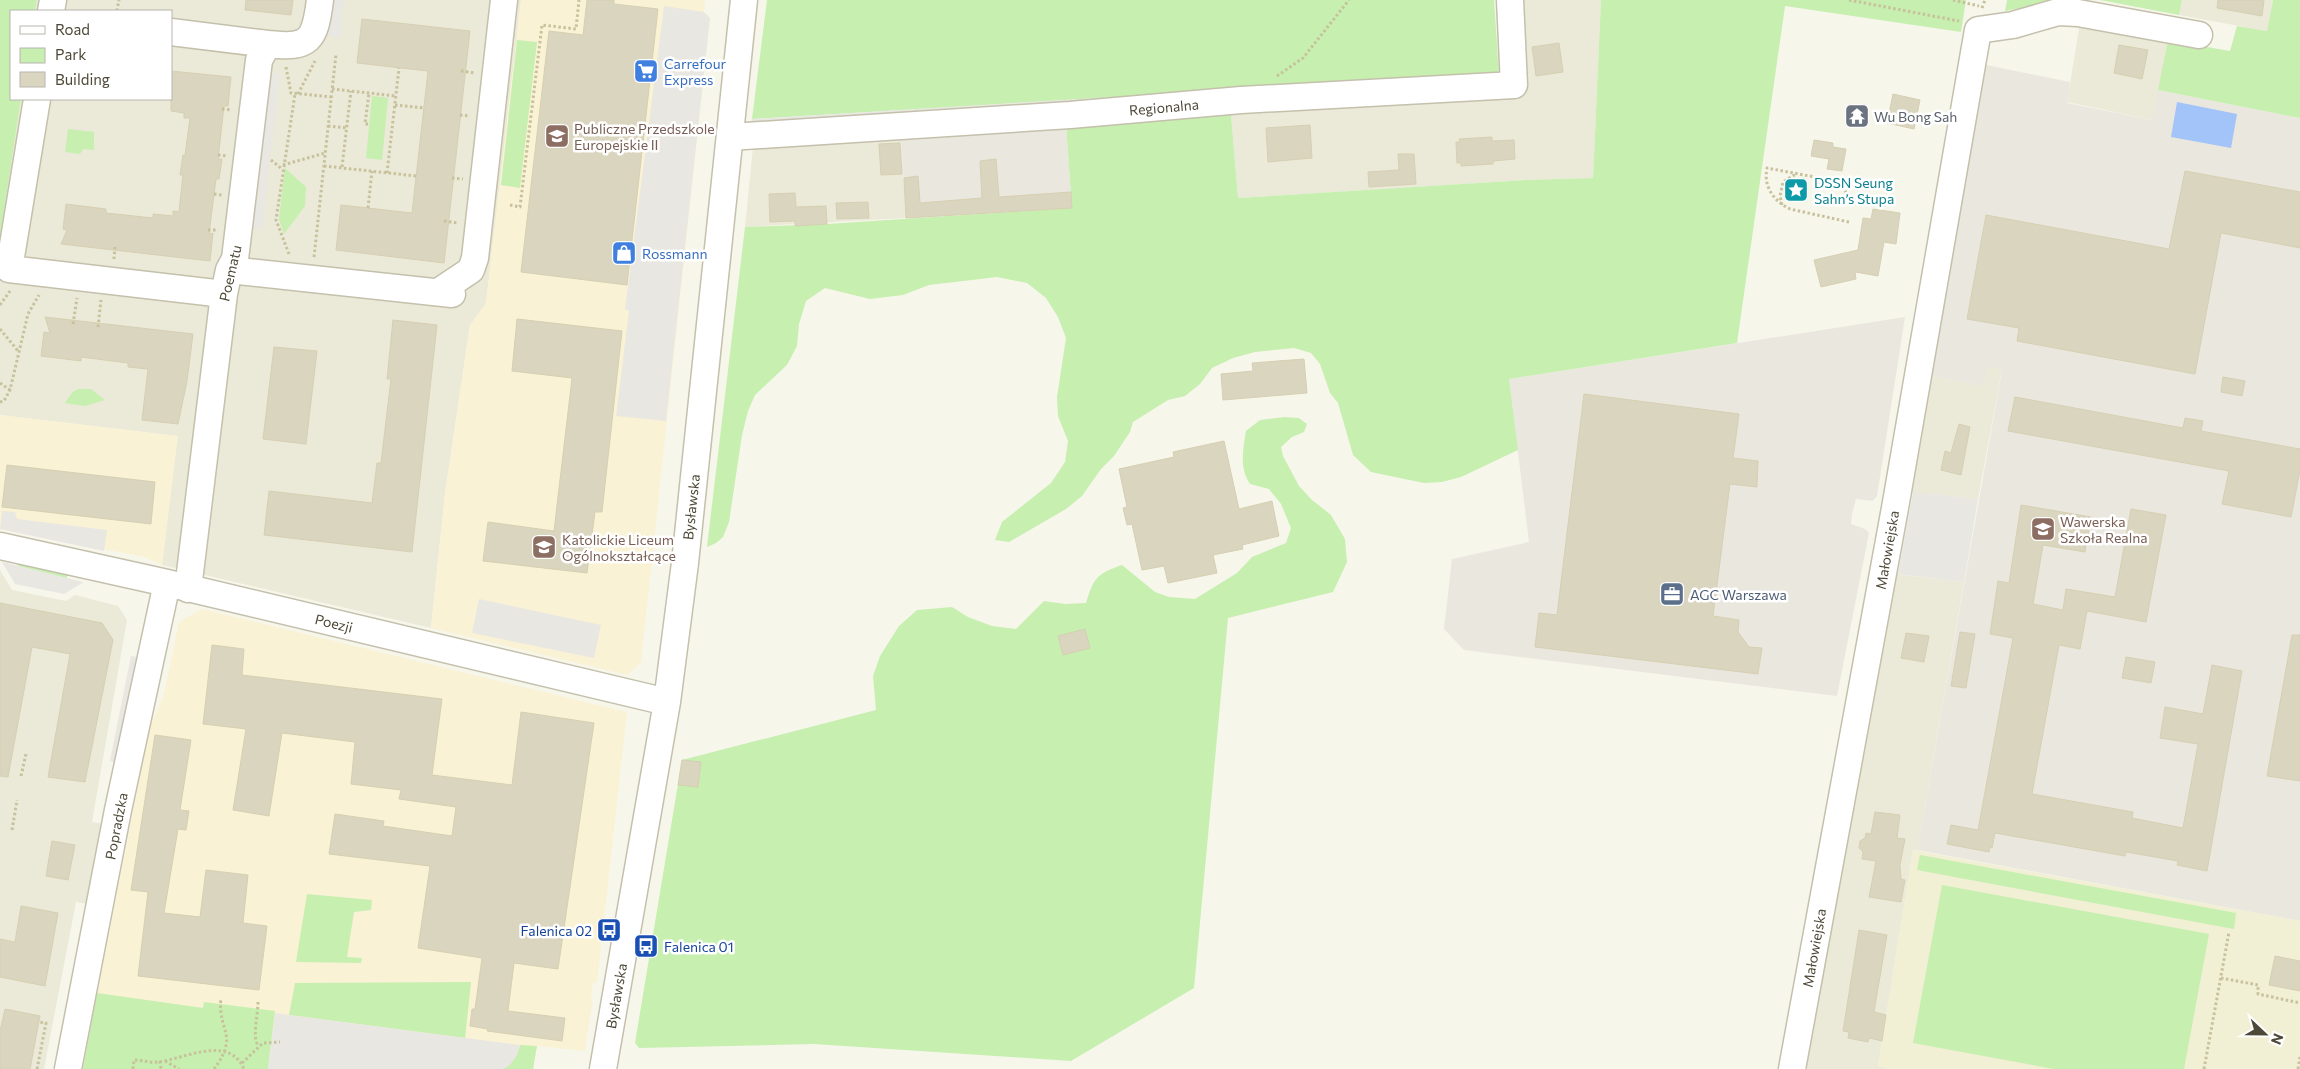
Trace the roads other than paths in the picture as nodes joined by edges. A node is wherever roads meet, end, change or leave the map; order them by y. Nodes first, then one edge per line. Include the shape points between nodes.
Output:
1 (320, 0) edge
2 (504, 0) edge
3 (744, 0) edge
4 (1510, 0) edge
5 (172, 32) edge
6 (2199, 34) dead end
7 (268, 44) junction
8 (37, 100) edge
9 (730, 137) junction
10 (226, 282) junction
11 (0, 546) edge
12 (178, 586) junction
13 (667, 702) junction
14 (68, 1069) edge
15 (603, 1069) edge
16 (1792, 1069) edge

1 - 7 street via 317,25 306,42 288,46
2 - 10 street via 475,258 470,270 445,293 304,278
3 - 9 street, Bysławska
4 - 9 street, Regionalna via 1514,85 1241,100 1070,115
5 - 7 street
6 - 16 street, Małowiejska via 2078,13 2058,12 2013,25 1973,19 1894,508
7 - 10 street, Poematu via 259,60 235,259
8 - 10 street via 9,269
9 - 13 street, Bysławska
10 - 12 street, Poematu
11 - 12 street, Poezji
12 - 13 street, Poezji
12 - 14 street, Popradzka via 120,802
13 - 15 street, Bysławska

